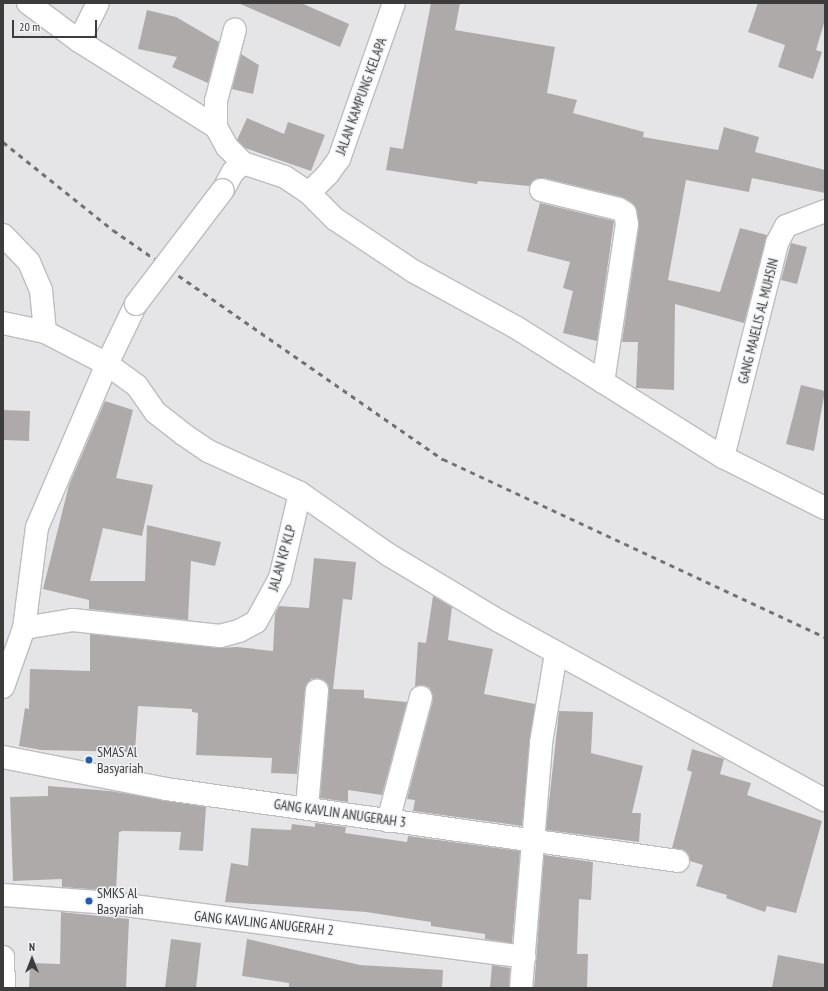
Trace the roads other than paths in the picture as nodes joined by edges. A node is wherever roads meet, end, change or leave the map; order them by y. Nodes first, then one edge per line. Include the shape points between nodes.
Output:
1 (28, 3) edge
2 (98, 3) edge
3 (394, 3) edge
4 (235, 29) dead end
5 (79, 42) junction
6 (216, 127) junction
7 (243, 163) junction
8 (541, 190) dead end
9 (308, 193) junction
10 (825, 211) edge
11 (3, 235) edge
12 (3, 323) edge
13 (44, 332) junction
14 (108, 364) junction
15 (603, 382) junction
16 (723, 458) junction
17 (300, 493) junction
18 (825, 508) edge
19 (24, 628) junction
20 (556, 653) junction
21 (3, 687) edge
22 (317, 690) dead end
23 (421, 697) dead end
24 (3, 757) edge
25 (825, 800) edge
26 (307, 807) junction
27 (388, 821) junction
28 (535, 839) junction
29 (678, 861) dead end
30 (3, 895) edge
31 (3, 957) edge
32 (525, 957) junction
33 (4, 988) edge
34 (521, 988) edge

1 - 5 street
2 - 5 street
3 - 9 street, JALAN KAMPUNG KELAPA via 339,159
4 - 6 street via 216,101
5 - 6 street
6 - 7 street via 227,147
7 - 9 street via 286,177
7 - 14 street, bridge via 233,172 223,190 136,304
8 - 15 street via 619,209 625,213 627,224
9 - 15 street via 335,219 413,271 517,328
10 - 16 street, GANG MAJELIS AL MUHSIN via 786,226 777,243
11 - 13 street via 29,262 41,290
12 - 13 street
13 - 14 street
14 - 17 street via 137,386 155,412 208,451
14 - 19 street via 37,526
15 - 16 street
16 - 18 street
17 - 19 street, JALAN KP KLP via 280,578 256,622 240,631 220,636 73,620
17 - 20 street via 389,555
19 - 21 street
20 - 25 street
20 - 28 street via 541,743
22 - 26 street
23 - 27 street
24 - 26 street, GANG KAVLIN ANUGERAH 3 via 166,790
26 - 27 street, GANG KAVLIN ANUGERAH 3
27 - 28 street, GANG KAVLIN ANUGERAH 3
28 - 29 street, GANG KAVLIN ANUGERAH 3
28 - 32 street
30 - 32 street, GANG KAVLING ANUGERAH 2 via 110,903
31 - 33 street
32 - 34 street

